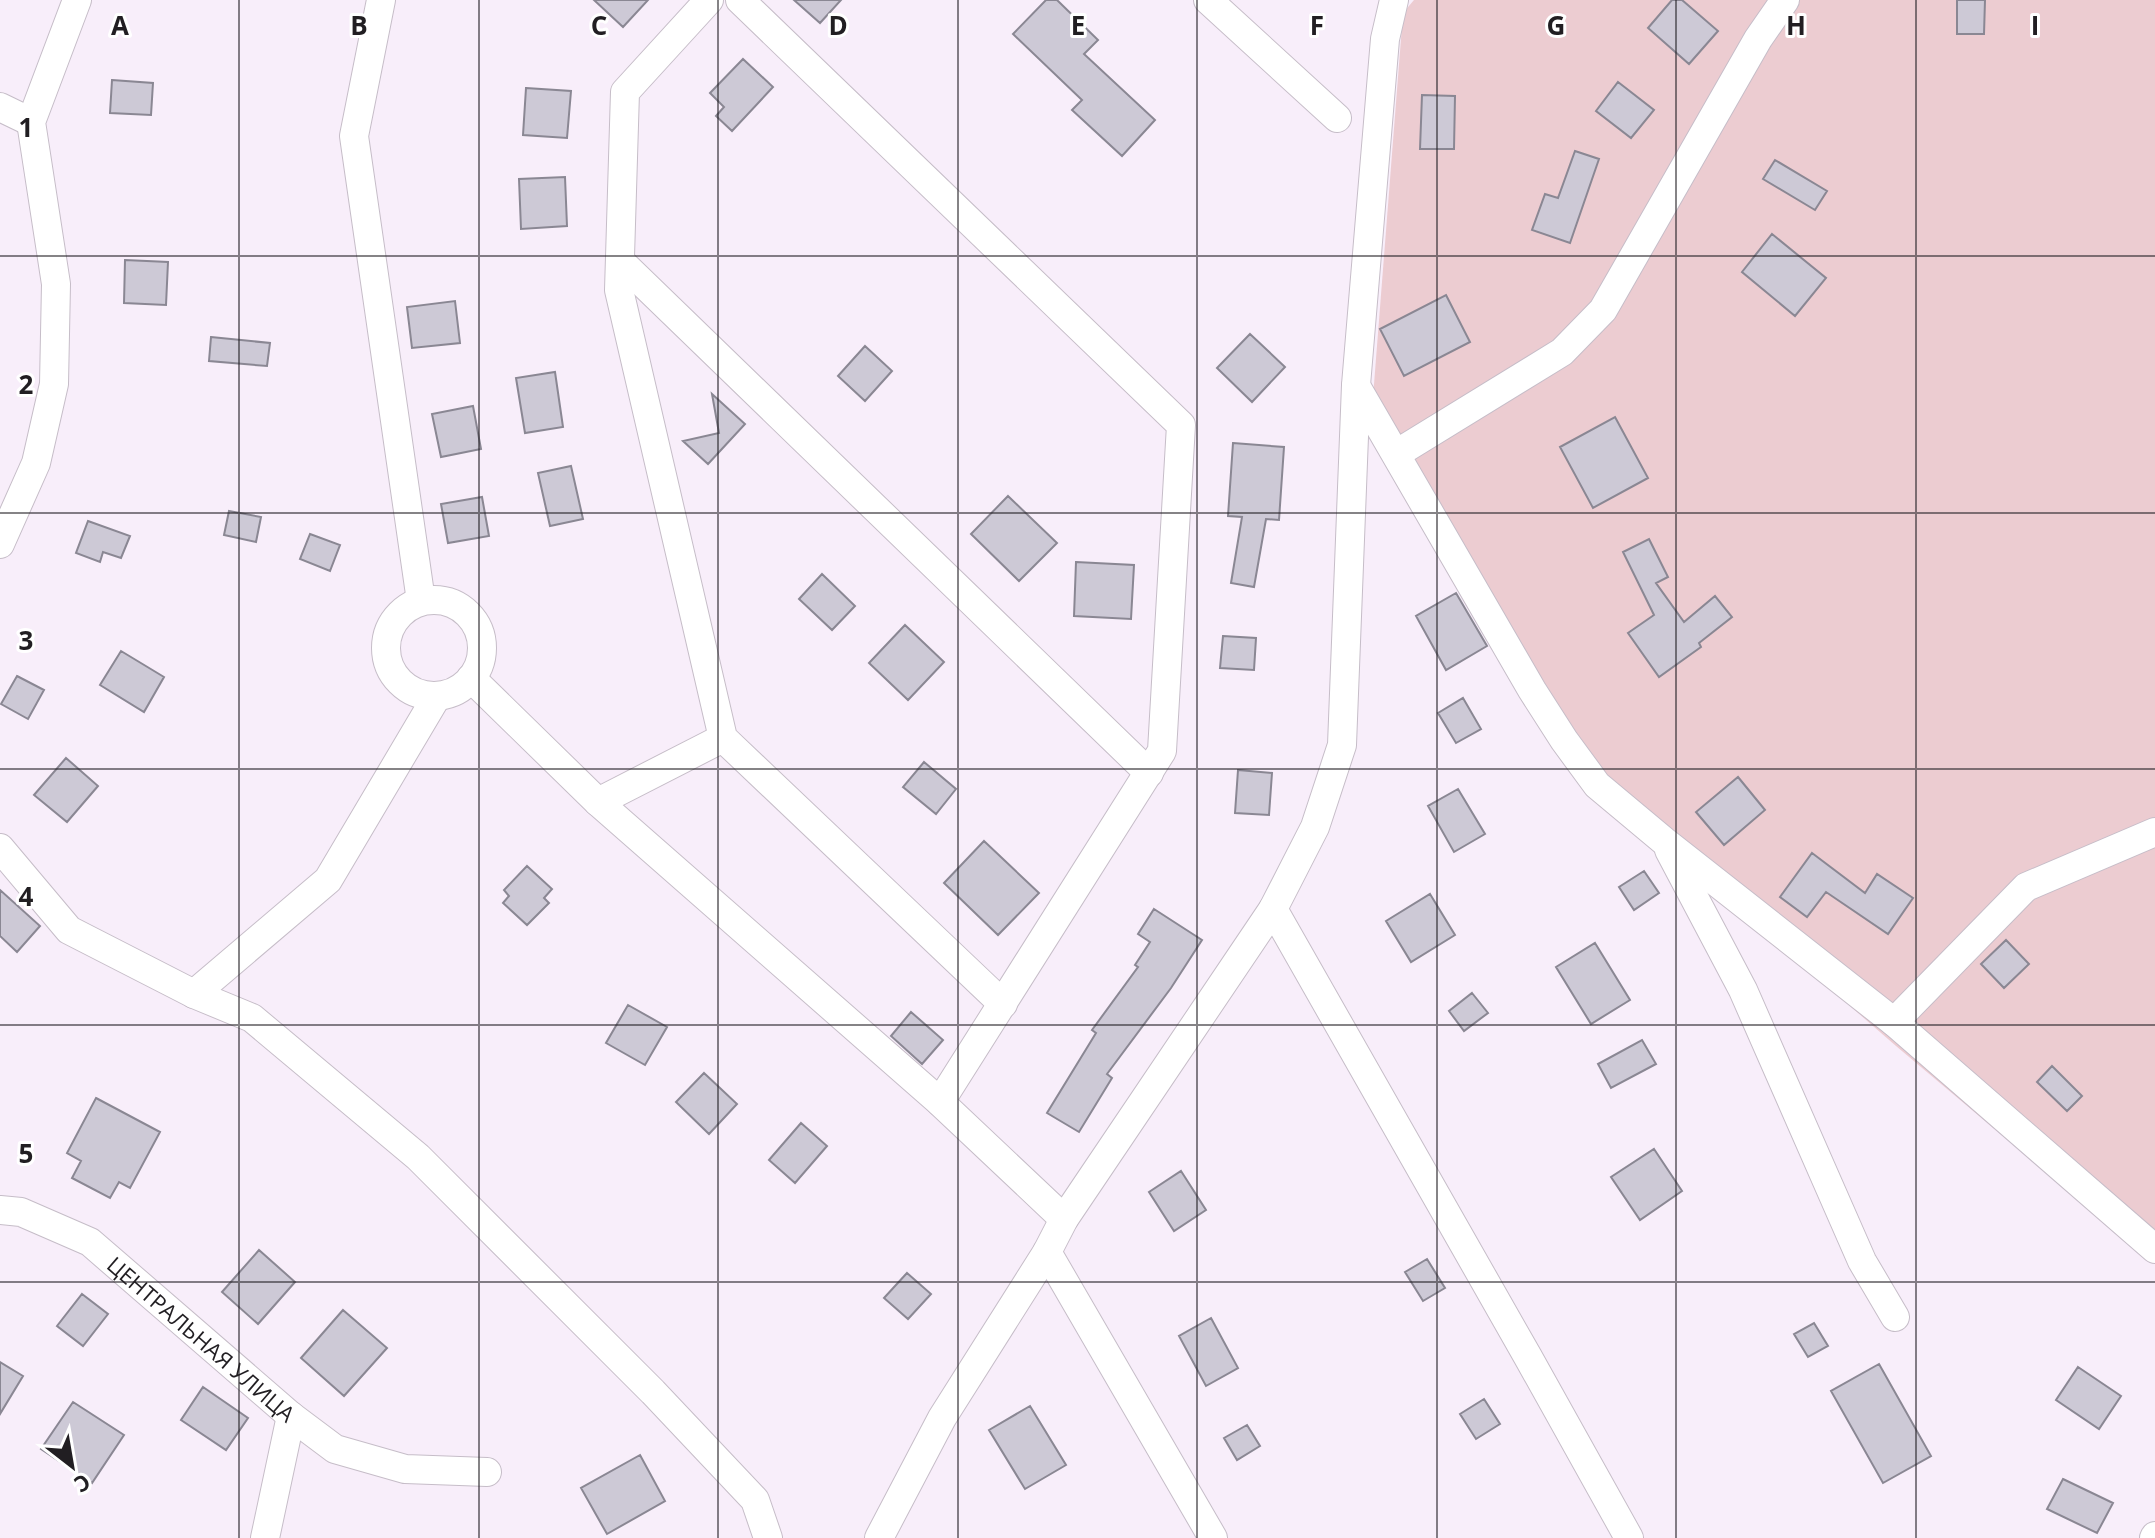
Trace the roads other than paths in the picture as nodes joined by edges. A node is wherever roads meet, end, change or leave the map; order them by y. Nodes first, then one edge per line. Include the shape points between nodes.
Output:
1 (77, 0) edge
2 (381, 0) edge
3 (709, 0) edge
4 (740, 0) edge
5 (1208, 0) edge
6 (1394, 0) edge
7 (1785, 0) edge
8 (0, 107) edge
9 (1337, 118) dead end
10 (31, 122) junction
11 (620, 261) junction
12 (1356, 385) junction
13 (1396, 454) junction
14 (0, 544) edge
15 (421, 601) junction
16 (471, 678) junction
17 (437, 696) junction
18 (723, 738) junction
19 (1149, 773) junction
20 (598, 802) junction
21 (2155, 832) edge
22 (1664, 841) junction
23 (0, 848) edge
24 (1273, 909) junction
25 (194, 994) junction
26 (1003, 1004) junction
27 (1894, 1022) junction
28 (940, 1102) junction
29 (0, 1210) edge
30 (1064, 1219) junction
31 (2155, 1249) edge
32 (1047, 1252) junction
33 (1895, 1317) dead end
34 (291, 1416) junction
35 (487, 1472) dead end
36 (265, 1538) edge
37 (768, 1538) edge
38 (879, 1538) edge
39 (1213, 1538) edge
40 (1629, 1538) edge

1 - 10 street
2 - 15 street via 354,136
3 - 11 street via 625,92
4 - 19 street via 1181,425 1162,751
5 - 9 street
6 - 12 street via 1385,39
7 - 13 street via 1603,310 1562,352
8 - 10 street
10 - 14 street via 56,284 54,384 36,463
11 - 18 street via 619,290
11 - 19 street
12 - 13 street
12 - 24 street via 1342,745 1315,827
13 - 22 street via 1564,740 1597,785
15 - 16 street via 451,603 474,622 482,651
15 - 17 street via 396,618 388,632 388,663 407,688
16 - 17 street
16 - 20 street
17 - 25 street via 328,880
18 - 20 street
18 - 26 street
19 - 26 street
20 - 28 street
21 - 27 street via 2026,887
22 - 27 street
22 - 33 street via 1743,990 1862,1261
23 - 25 street via 69,930
24 - 30 street
24 - 40 street
25 - 37 street via 252,1018 418,1157 755,1500
26 - 28 street
27 - 31 street
28 - 30 street
29 - 34 street, ЦЕНТРАЛЬНАЯ УЛИЦА via 21,1212 90,1242
30 - 32 street
32 - 38 street via 942,1418
32 - 39 street
34 - 35 street via 335,1449 405,1469
34 - 36 street, ЦЕНТРАЛЬНАЯ УЛИЦА

